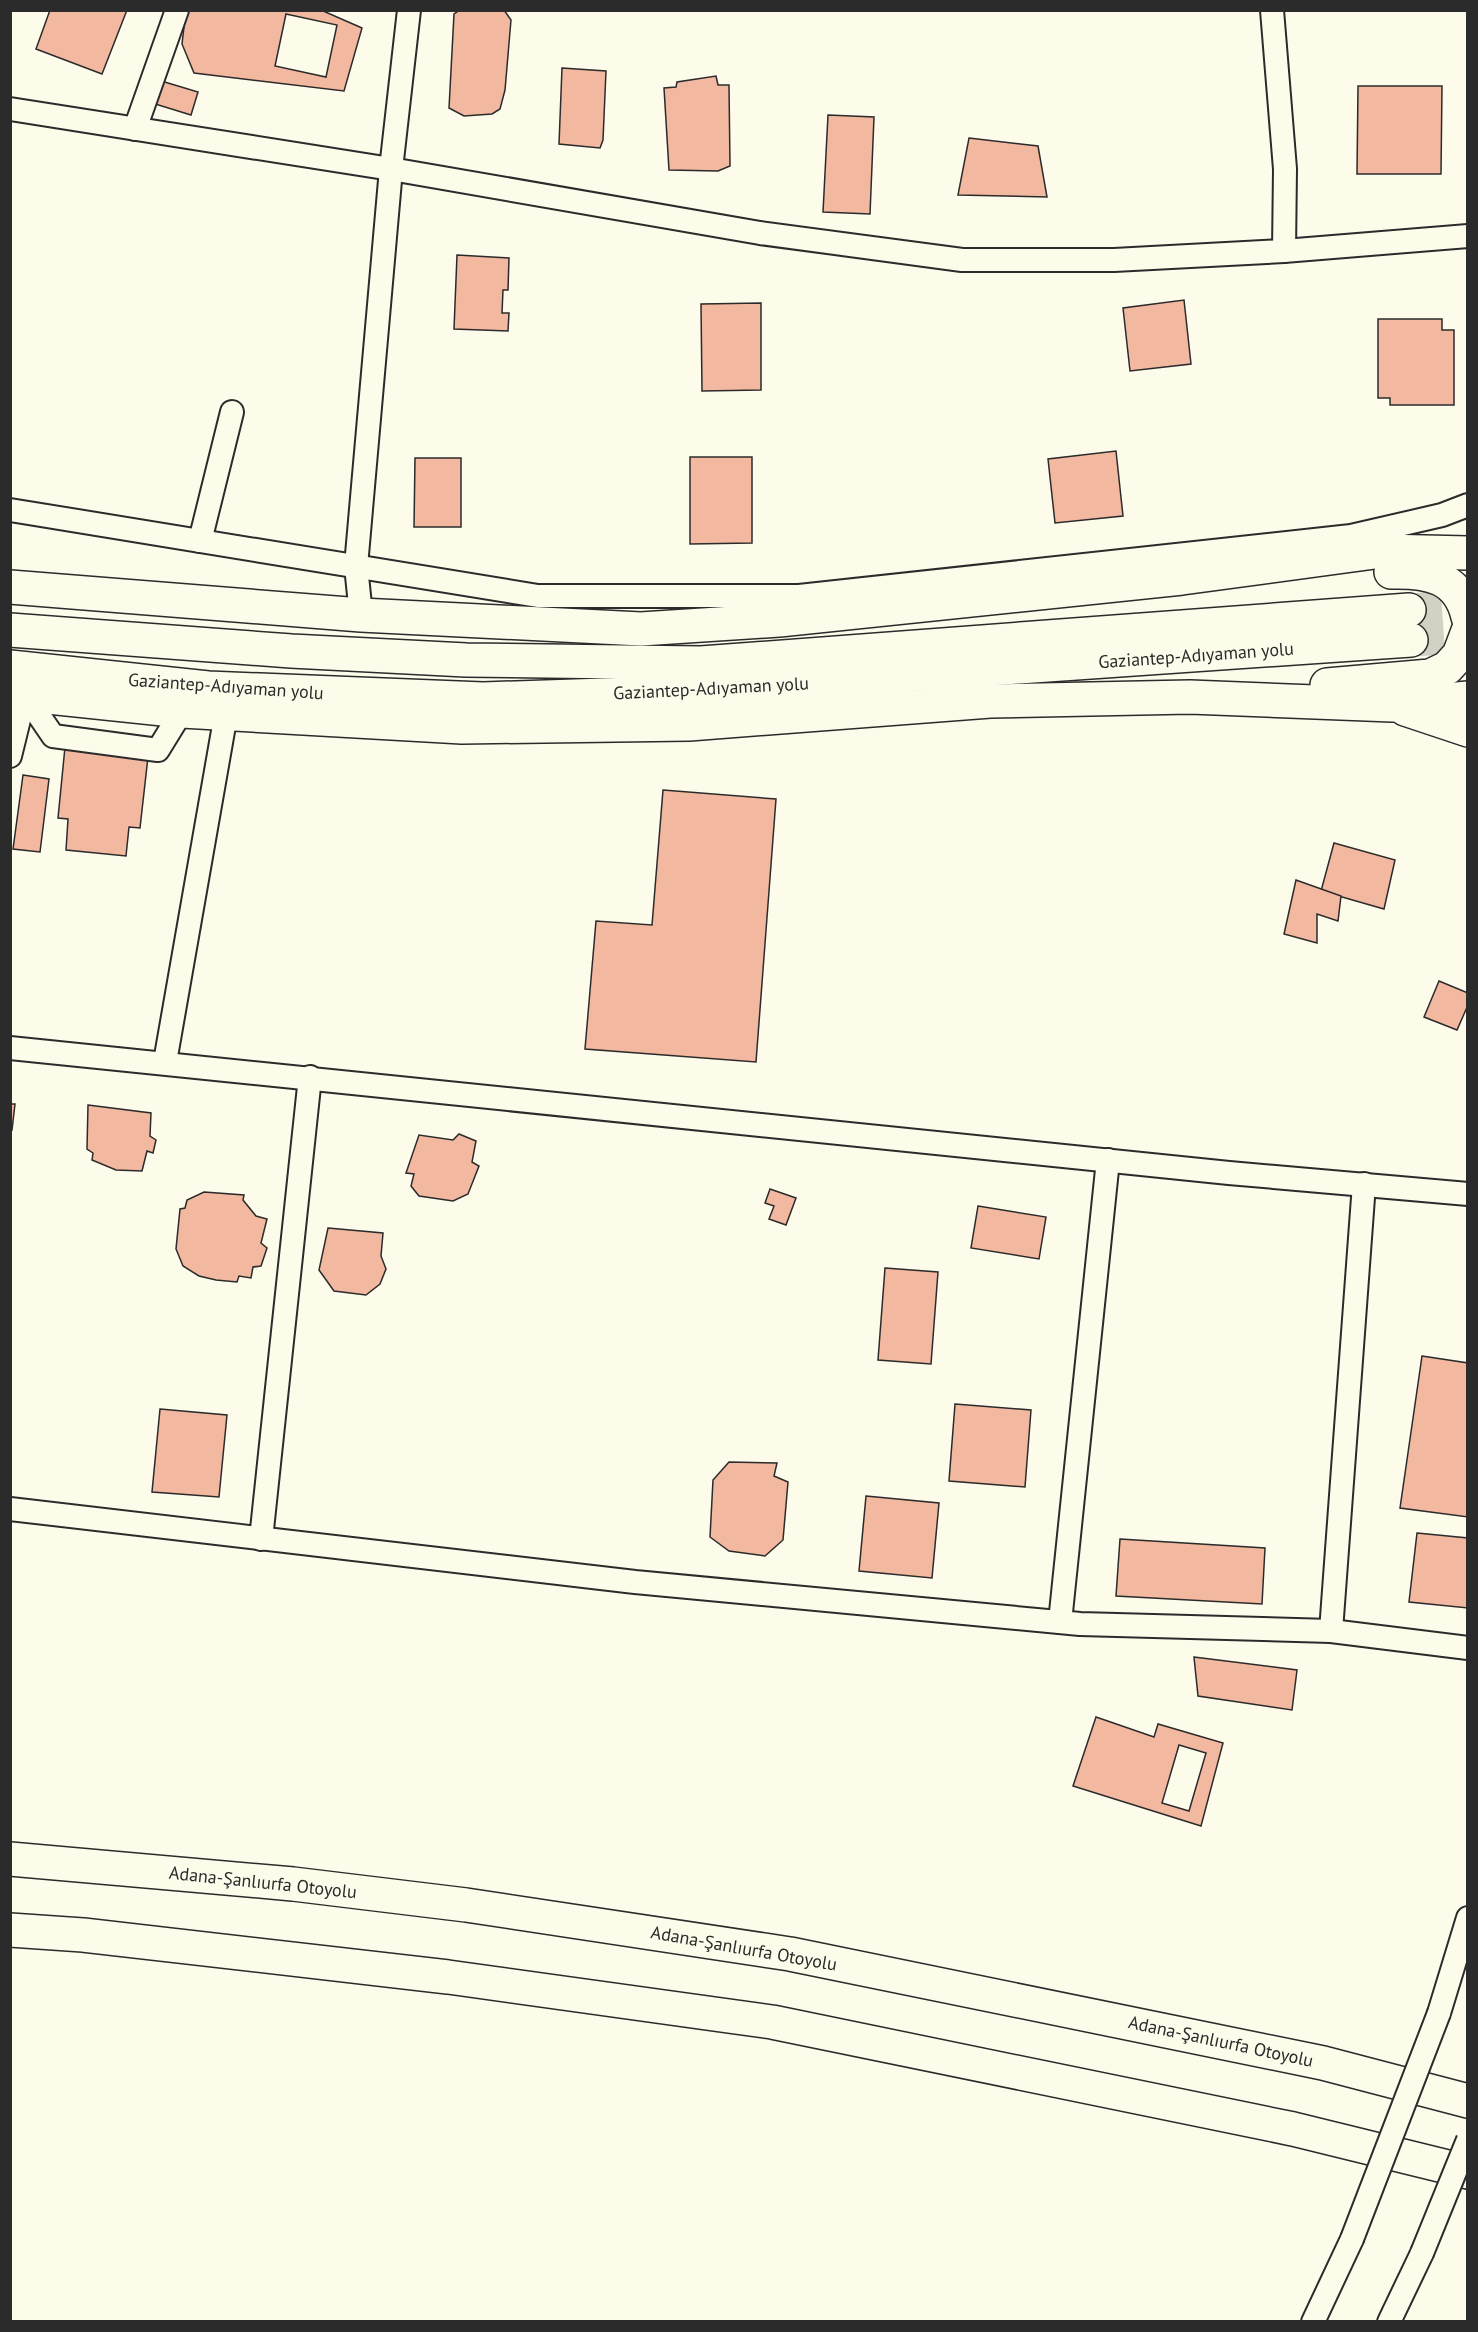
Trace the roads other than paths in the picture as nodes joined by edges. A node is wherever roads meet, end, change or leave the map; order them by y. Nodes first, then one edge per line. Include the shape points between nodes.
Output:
1 (177, 10) edge
2 (409, 10) edge
3 (1272, 10) edge
4 (10, 109) edge
5 (135, 129) junction
6 (391, 169) junction
7 (1467, 237) edge
8 (1284, 251) junction
9 (232, 412) dead end
10 (1467, 505) edge
11 (10, 510) edge
12 (1467, 528) edge
13 (200, 541) junction
14 (1382, 551) junction
15 (1467, 552) edge
16 (356, 566) junction
17 (1182, 578) junction
18 (10, 587) edge
19 (361, 615) junction
20 (1467, 616) edge
21 (10, 630) edge
22 (1467, 631) edge
23 (14, 690) edge
24 (1190, 697) junction
25 (1467, 698) edge
26 (1392, 705) junction
27 (226, 714) junction
28 (1467, 730) edge
29 (10, 756) edge
30 (10, 1048) edge
31 (165, 1062) junction
32 (310, 1077) junction
33 (1108, 1160) junction
34 (1364, 1184) junction
35 (1467, 1194) edge
36 (10, 1509) edge
37 (261, 1539) junction
38 (1060, 1622) junction
39 (1331, 1631) junction
40 (1467, 1648) edge
41 (10, 1859) edge
42 (1467, 1918) edge
43 (10, 1930) edge
44 (1467, 2101) edge
45 (1467, 2140) edge
46 (1467, 2172) edge
47 (1313, 2322) edge
48 (1389, 2322) edge

1 - 5 street
2 - 6 street
3 - 8 street via 1285,169
4 - 5 street
5 - 6 street
6 - 8 street via 760,233 962,260 1114,260
6 - 16 street
7 - 8 street
9 - 13 street
10 - 16 street via 1442,515 1351,536 799,596 538,597
11 - 13 street
12 - 14 highway via 1437,540
13 - 16 street
14 - 15 highway
14 - 17 highway
16 - 19 street
17 - 19 highway via 779,620 641,629
17 - 20 highway via 1416,571 1446,581 1457,592
18 - 19 highway
21 - 23 highway, Gaziantep-Adıyaman yolu via 466,660 701,663 1410,625 722,691 483,699 208,688
22 - 24 highway via 1459,655 1447,668 1430,676
23 - 27 highway
23 - 29 street
24 - 26 highway
24 - 27 highway via 990,701 689,724 462,727
25 - 26 highway
26 - 28 highway
27 - 31 street
30 - 31 street
31 - 32 street
32 - 33 street
32 - 37 street
33 - 34 street
33 - 38 street
34 - 35 street
34 - 39 street
36 - 37 street
37 - 38 street via 635,1582
38 - 39 street
39 - 40 street
41 - 44 highway, Adana-Şanlıurfa Otoyolu via 293,1884 466,1905 790,1954 1323,2062
42 - 47 street, bridge via 1439,2013 1352,2239
43 - 46 highway via 448,1977 772,2022 1293,2129
45 - 48 street, bridge via 1422,2253

